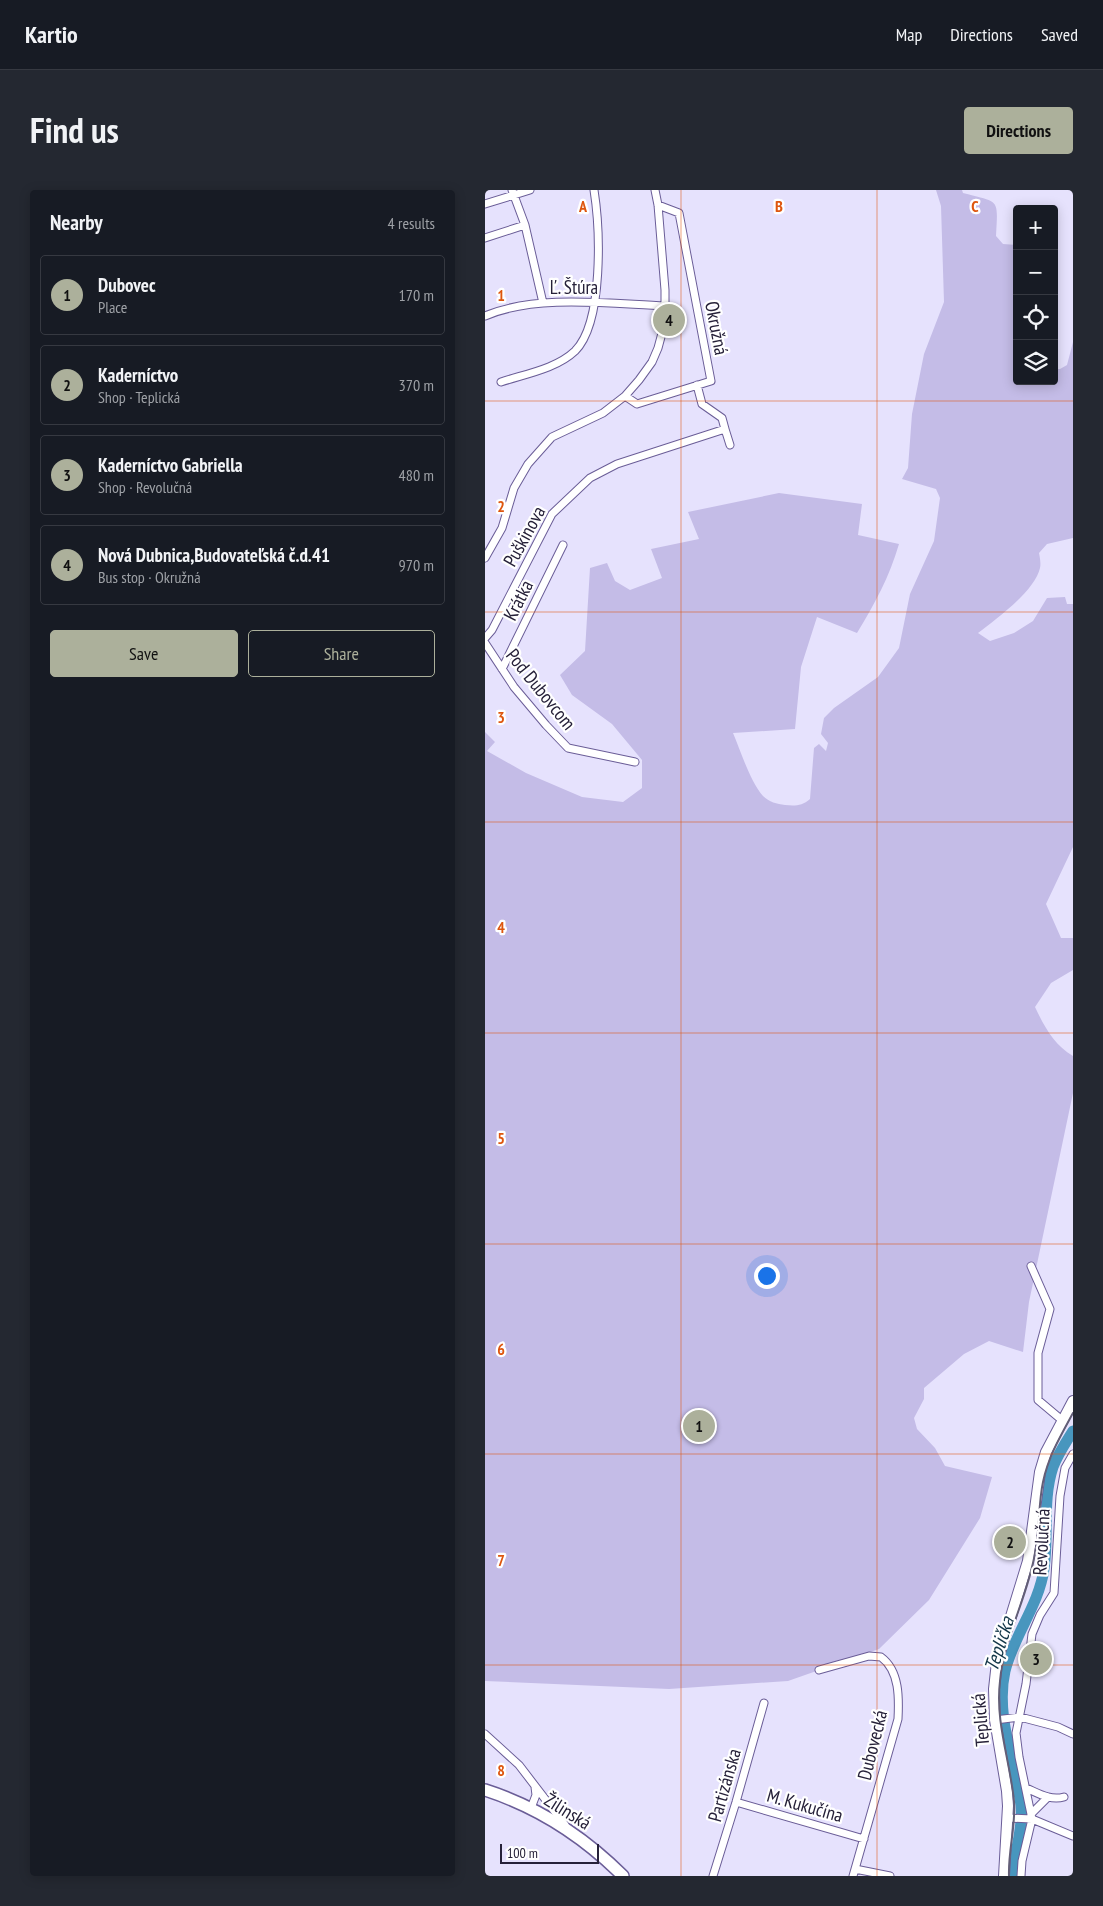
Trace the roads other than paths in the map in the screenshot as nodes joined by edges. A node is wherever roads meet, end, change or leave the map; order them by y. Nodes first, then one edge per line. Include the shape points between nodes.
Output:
1 (530, 190) edge
2 (594, 190) edge
3 (655, 190) edge
4 (513, 193) edge
5 (485, 204) edge
6 (658, 205) junction
7 (525, 225) junction
8 (485, 238) edge
9 (543, 303) junction
10 (594, 303) junction
11 (665, 306) junction
12 (485, 316) edge
13 (501, 382) dead end
14 (697, 385) junction
15 (625, 396) junction
16 (725, 429) junction
17 (730, 446) dead end
18 (563, 546) dead end
19 (485, 558) edge
20 (485, 638) edge
21 (485, 643) edge
22 (502, 668) junction
23 (635, 762) dead end
24 (1031, 1266) dead end
25 (1073, 1401) edge
26 (1063, 1420) junction
27 (1073, 1454) edge
28 (819, 1670) dead end
29 (764, 1703) dead end
30 (1020, 1717) junction
31 (998, 1720) junction
32 (485, 1734) edge
33 (1073, 1734) edge
34 (535, 1787) junction
35 (1026, 1788) junction
36 (485, 1790) edge
37 (1064, 1797) dead end
38 (1048, 1798) junction
39 (736, 1802) junction
40 (531, 1808) junction
41 (1030, 1818) junction
42 (1012, 1819) junction
43 (568, 1830) junction
44 (1073, 1836) edge
45 (864, 1839) junction
46 (854, 1872) edge
47 (623, 1876) edge
48 (713, 1876) edge
49 (889, 1876) edge
50 (1004, 1876) edge
51 (1021, 1876) edge

1 - 4 street
2 - 10 street via 598,214
3 - 6 street
4 - 5 street
4 - 7 street
6 - 11 street
6 - 14 street, Okružná via 679,213 711,380
7 - 8 street
7 - 9 street
9 - 10 street, Ľ. Štúra
9 - 12 street, Ľ. Štúra via 497,310
10 - 11 street, Ľ. Štúra
10 - 13 street via 589,327 576,350 555,364
11 - 15 street via 665,322 652,362
14 - 15 street via 637,404
14 - 16 street via 702,404 722,418
15 - 19 street via 603,412 552,437 528,464 514,488 502,528
16 - 17 street
16 - 20 street, Puškinova via 617,464 590,478 552,514
18 - 22 street, Krátka
21 - 22 street, Pod Dubovcom
22 - 23 street, Pod Dubovcom via 546,726 568,748
24 - 26 street via 1049,1310 1038,1353 1038,1400
25 - 26 main road, Teplická
26 - 31 main road, Teplická via 1038,1478 1028,1561 997,1662 994,1689
27 - 30 street, Revolučná via 1065,1468 1060,1496 1054,1593 1035,1625
28 - 45 street, Dubovecká via 869,1656 881,1657 889,1665 897,1687 898,1720
29 - 39 street, Partizánska
30 - 31 street
30 - 33 street
30 - 35 street, Revolučná via 1016,1733
31 - 42 main road, Teplická
32 - 34 street via 519,1765
34 - 40 street
34 - 43 street
35 - 38 street
35 - 41 street, Revolučná
36 - 40 main road, Žilinská
37 - 38 street
38 - 41 street
39 - 45 street, M. Kukučína
39 - 48 street, Partizánska
40 - 43 main road, Žilinská
41 - 42 street
41 - 44 street
41 - 51 street
42 - 50 main road, Teplická
43 - 47 main road, Žilinská via 596,1850
45 - 46 street, Dubovecká
46 - 49 street

